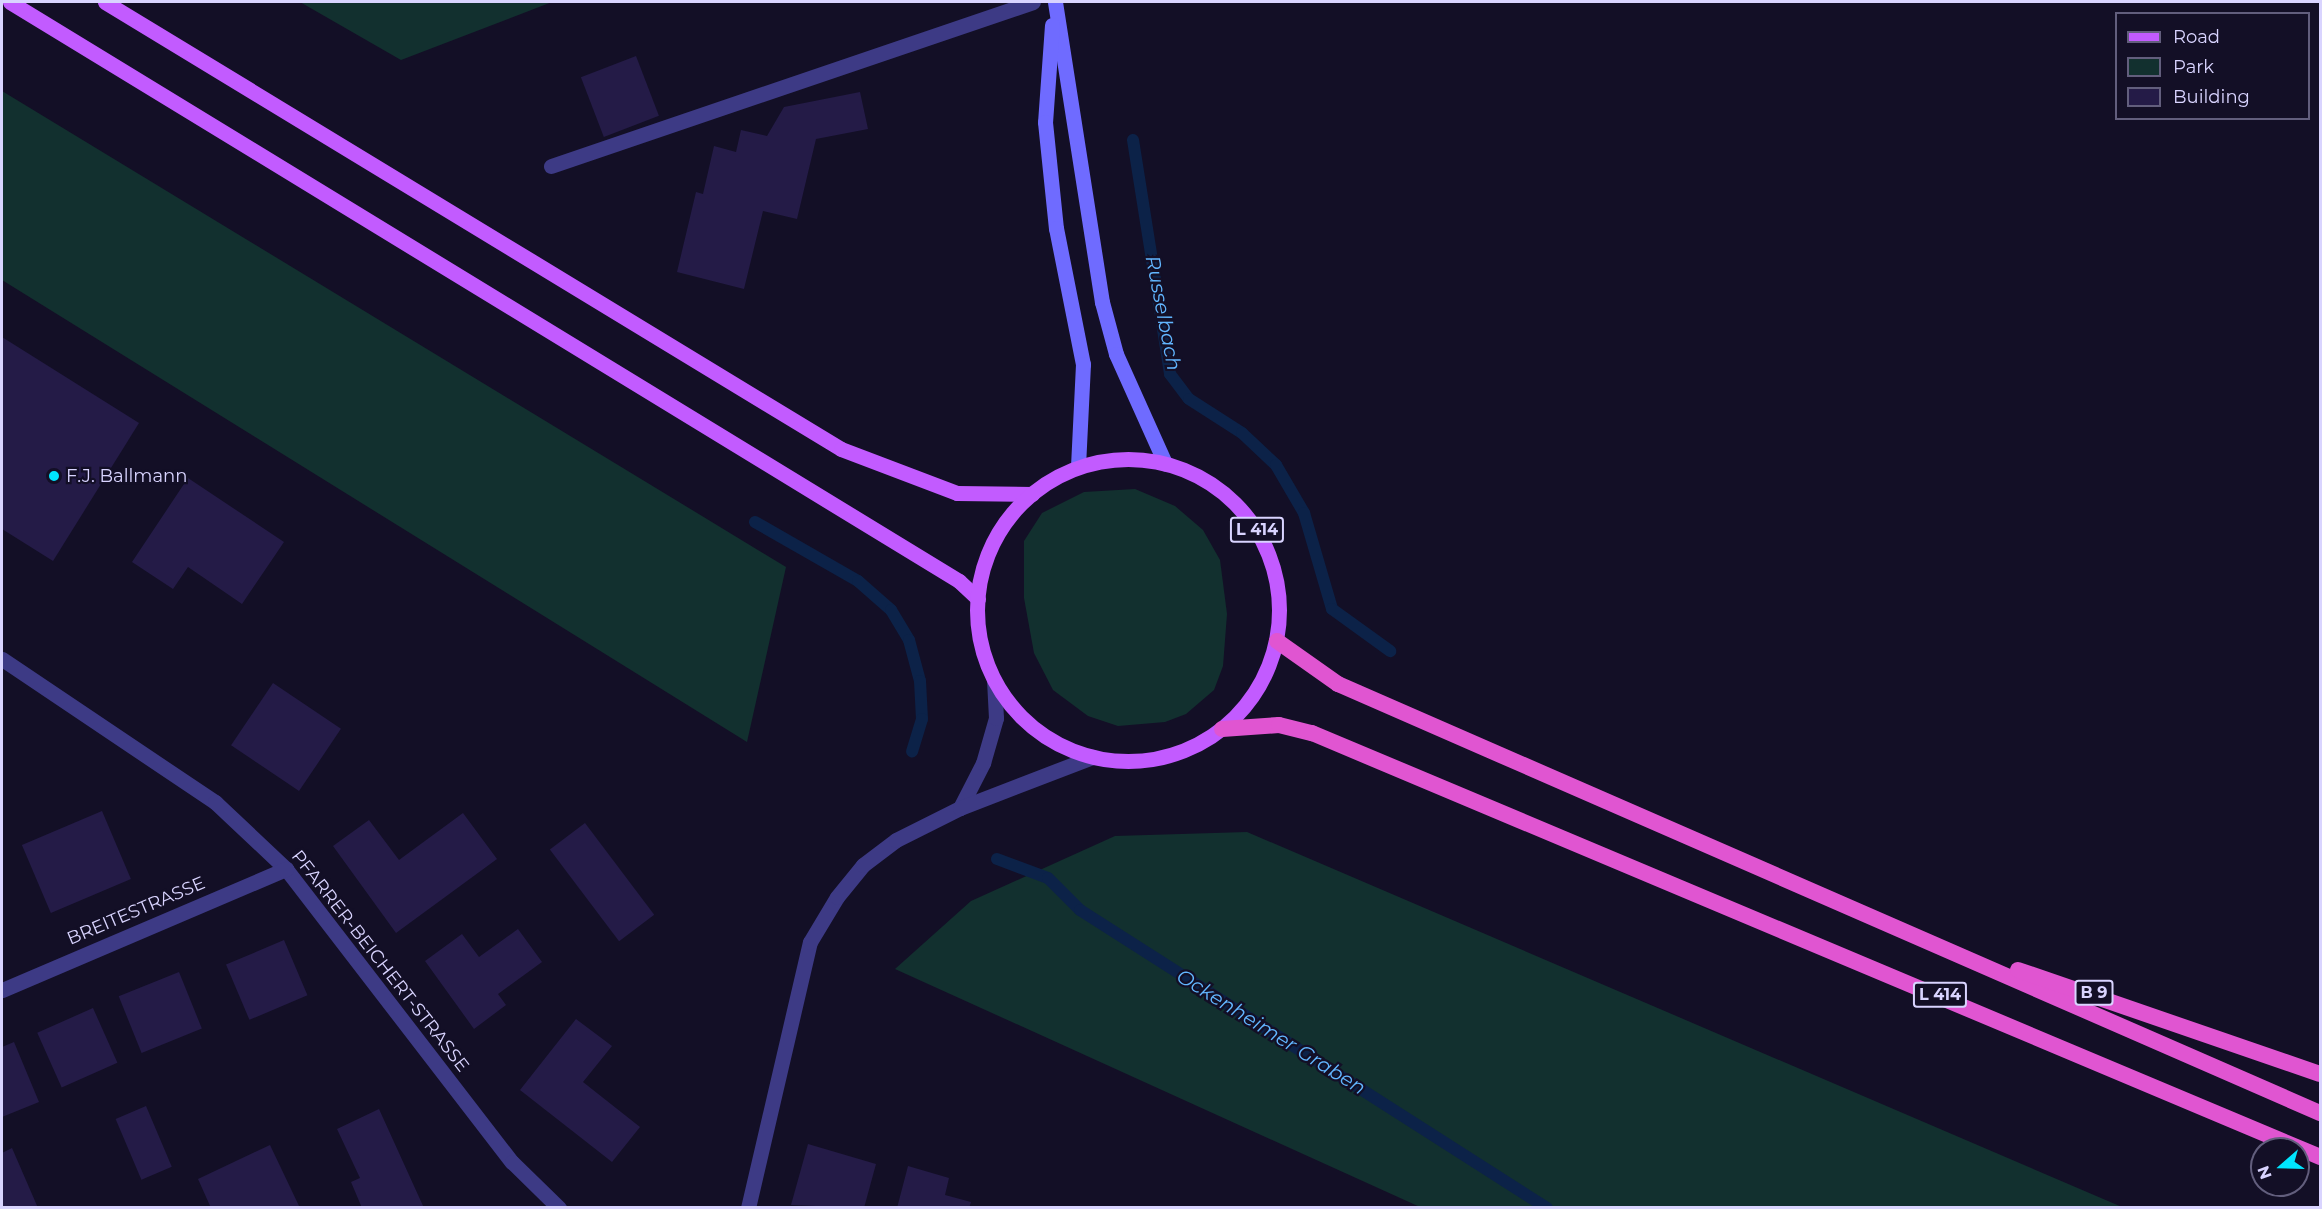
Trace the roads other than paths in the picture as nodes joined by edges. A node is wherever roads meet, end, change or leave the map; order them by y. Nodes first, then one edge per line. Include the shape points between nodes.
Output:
1 (10, 2) edge
2 (105, 2) edge
3 (1033, 2) edge
4 (1054, 2) edge
5 (551, 166) dead end
6 (1165, 463) junction
7 (1078, 467) junction
8 (1032, 494) junction
9 (978, 599) junction
10 (1277, 641) junction
11 (2, 659) edge
12 (994, 680) junction
13 (1222, 729) junction
14 (1092, 756) junction
15 (960, 808) junction
16 (286, 869) junction
17 (1954, 951) junction
18 (2, 990) edge
19 (2320, 1074) edge
20 (2320, 1113) edge
21 (2320, 1157) edge
22 (559, 1208) edge
23 (748, 1208) edge

1 - 9 main road via 949,575
2 - 8 main road via 841,449 957,493
3 - 5 street
4 - 6 main road via 1102,302 1116,354
4 - 7 main road via 1045,122 1056,228 1083,364
6 - 7 main road, L 414 via 1126,459
6 - 10 main road, L 414 via 1209,483 1257,530 1275,574
7 - 8 main road, L 414
8 - 9 main road, L 414 via 994,541
9 - 12 main road, L 414 via 979,627
10 - 13 main road, L 414 via 1266,674
10 - 17 highway, L 414 via 1338,684
11 - 16 street, PFARRER-BEICHERT-STRASSE via 215,802
12 - 14 main road, L 414 via 1025,720 1068,748
12 - 15 street via 990,740
13 - 14 main road, L 414 via 1160,758
13 - 21 highway, L 414 via 1279,725 1312,733
14 - 15 street
15 - 23 street via 896,840 863,865 810,942
16 - 18 street, BREITESTRASSE
16 - 22 street, PFARRER-BEICHERT-STRASSE via 512,1162
17 - 19 highway, B 9 via 2102,995
17 - 20 highway, L 414

